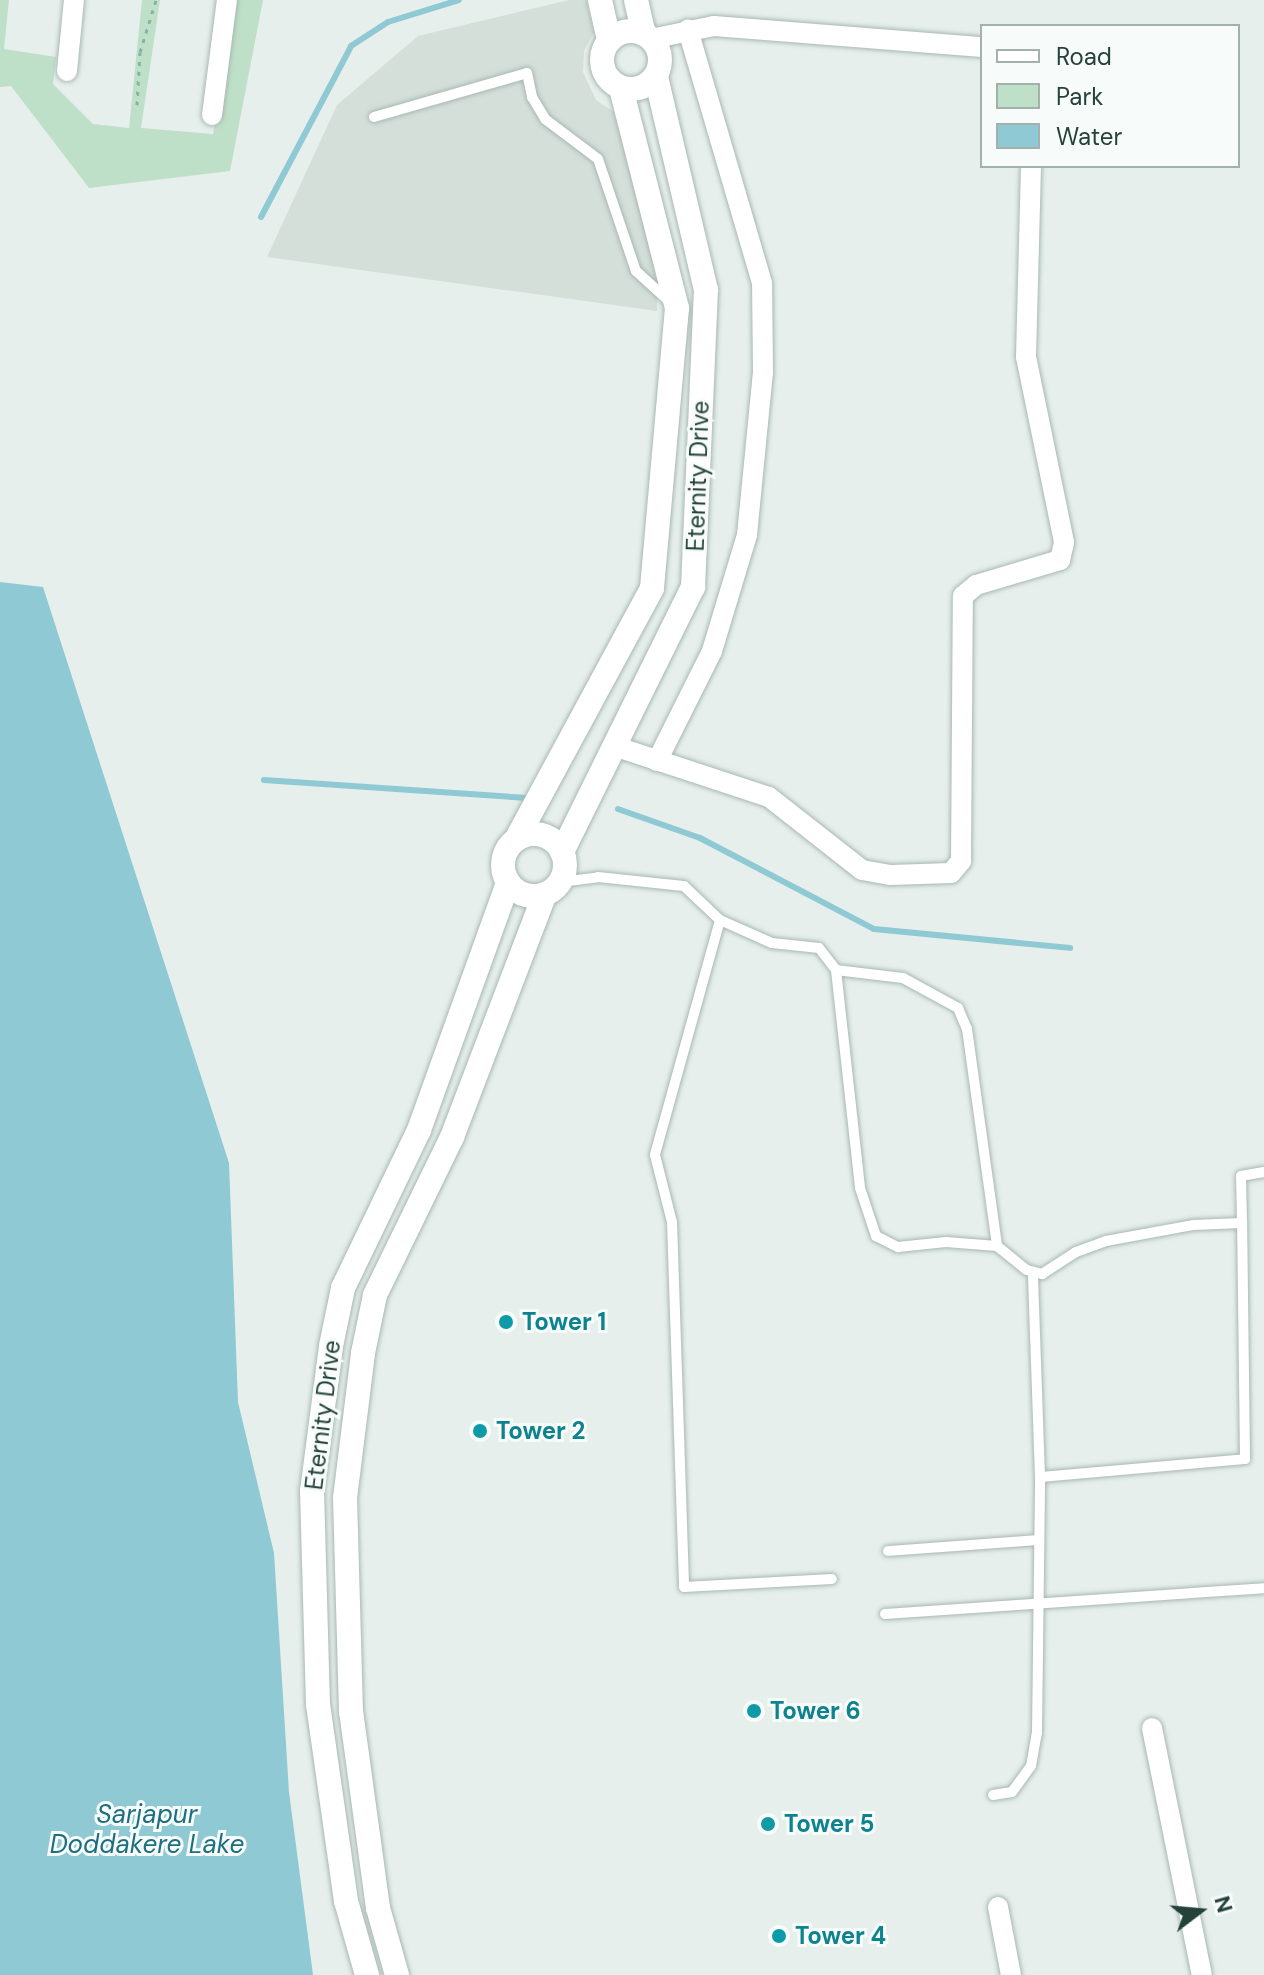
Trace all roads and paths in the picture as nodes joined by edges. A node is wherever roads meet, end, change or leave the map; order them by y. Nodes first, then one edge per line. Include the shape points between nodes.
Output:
1 (74, 0) edge
2 (156, 0) edge
3 (227, 0) edge
4 (600, 0) edge
5 (636, 0) edge
6 (688, 30) junction
7 (648, 36) junction
8 (609, 40) junction
9 (980, 47) edge
10 (67, 71) dead end
11 (656, 76) junction
12 (621, 88) junction
13 (137, 105) dead end
14 (212, 115) dead end
15 (374, 117) dead end
16 (1031, 168) edge
17 (677, 308) junction
18 (661, 488) junction
19 (697, 497) junction
20 (614, 746) junction
21 (657, 761) junction
22 (517, 838) junction
23 (562, 852) junction
24 (508, 883) junction
25 (552, 888) junction
26 (720, 920) junction
27 (836, 970) junction
28 (1264, 1172) edge
29 (1242, 1223) junction
30 (997, 1246) junction
31 (1033, 1273) junction
32 (1040, 1477) junction
33 (1037, 1540) junction
34 (888, 1551) dead end
35 (832, 1579) dead end
36 (1264, 1588) edge
37 (1038, 1605) junction
38 (885, 1614) dead end
39 (1152, 1728) dead end
40 (993, 1795) dead end
41 (998, 1907) dead end
42 (367, 1975) edge
43 (397, 1975) edge
44 (1011, 1975) edge
45 (1202, 1975) edge

1 - 10 street
2 - 13 path via 140,52
3 - 14 street
4 - 8 street, Eternity Drive
5 - 7 street, Eternity Drive
6 - 7 street
6 - 9 street via 714,26 803,31
6 - 21 street via 762,283 763,372 747,535 712,651
7 - 8 street via 626,31
7 - 11 street, Eternity Drive via 660,56
8 - 12 street, Eternity Drive via 602,66
11 - 12 street via 640,88
11 - 19 street, Eternity Drive via 706,290
12 - 17 street, Eternity Drive
15 - 17 lane via 527,73 532,97 545,119 598,159 636,271
16 - 21 street via 1026,357 1064,542 1060,560 976,585 963,596 961,861 951,873 891,875 862,870 769,797
17 - 18 street, Eternity Drive
18 - 19 street
18 - 22 street, Eternity Drive via 652,588
19 - 20 street, Eternity Drive via 693,587
20 - 21 street
20 - 23 street, Eternity Drive
22 - 23 street via 547,837
22 - 24 street, Eternity Drive via 504,854
23 - 25 street, Eternity Drive
24 - 25 street via 525,895
24 - 42 street, Eternity Drive via 419,1130 343,1288 312,1491 318,1705 346,1901
25 - 26 lane via 598,877 684,886
25 - 43 street, Eternity Drive via 452,1137 375,1295 363,1353 345,1498 351,1712 378,1908
26 - 27 lane via 772,943 819,948
26 - 35 lane via 655,1155 672,1222 684,1587
27 - 30 lane via 903,978 958,1008 967,1029
27 - 30 lane via 860,1188 876,1236 898,1247 946,1242
28 - 29 lane via 1241,1176
29 - 31 lane via 1193,1225 1106,1241 1042,1274
29 - 32 lane via 1245,1459
30 - 31 lane
31 - 32 lane
32 - 33 lane
33 - 34 lane
33 - 37 lane
36 - 37 lane
37 - 38 lane
37 - 40 lane via 1037,1733 1031,1766 1012,1792
39 - 45 street
41 - 44 street

